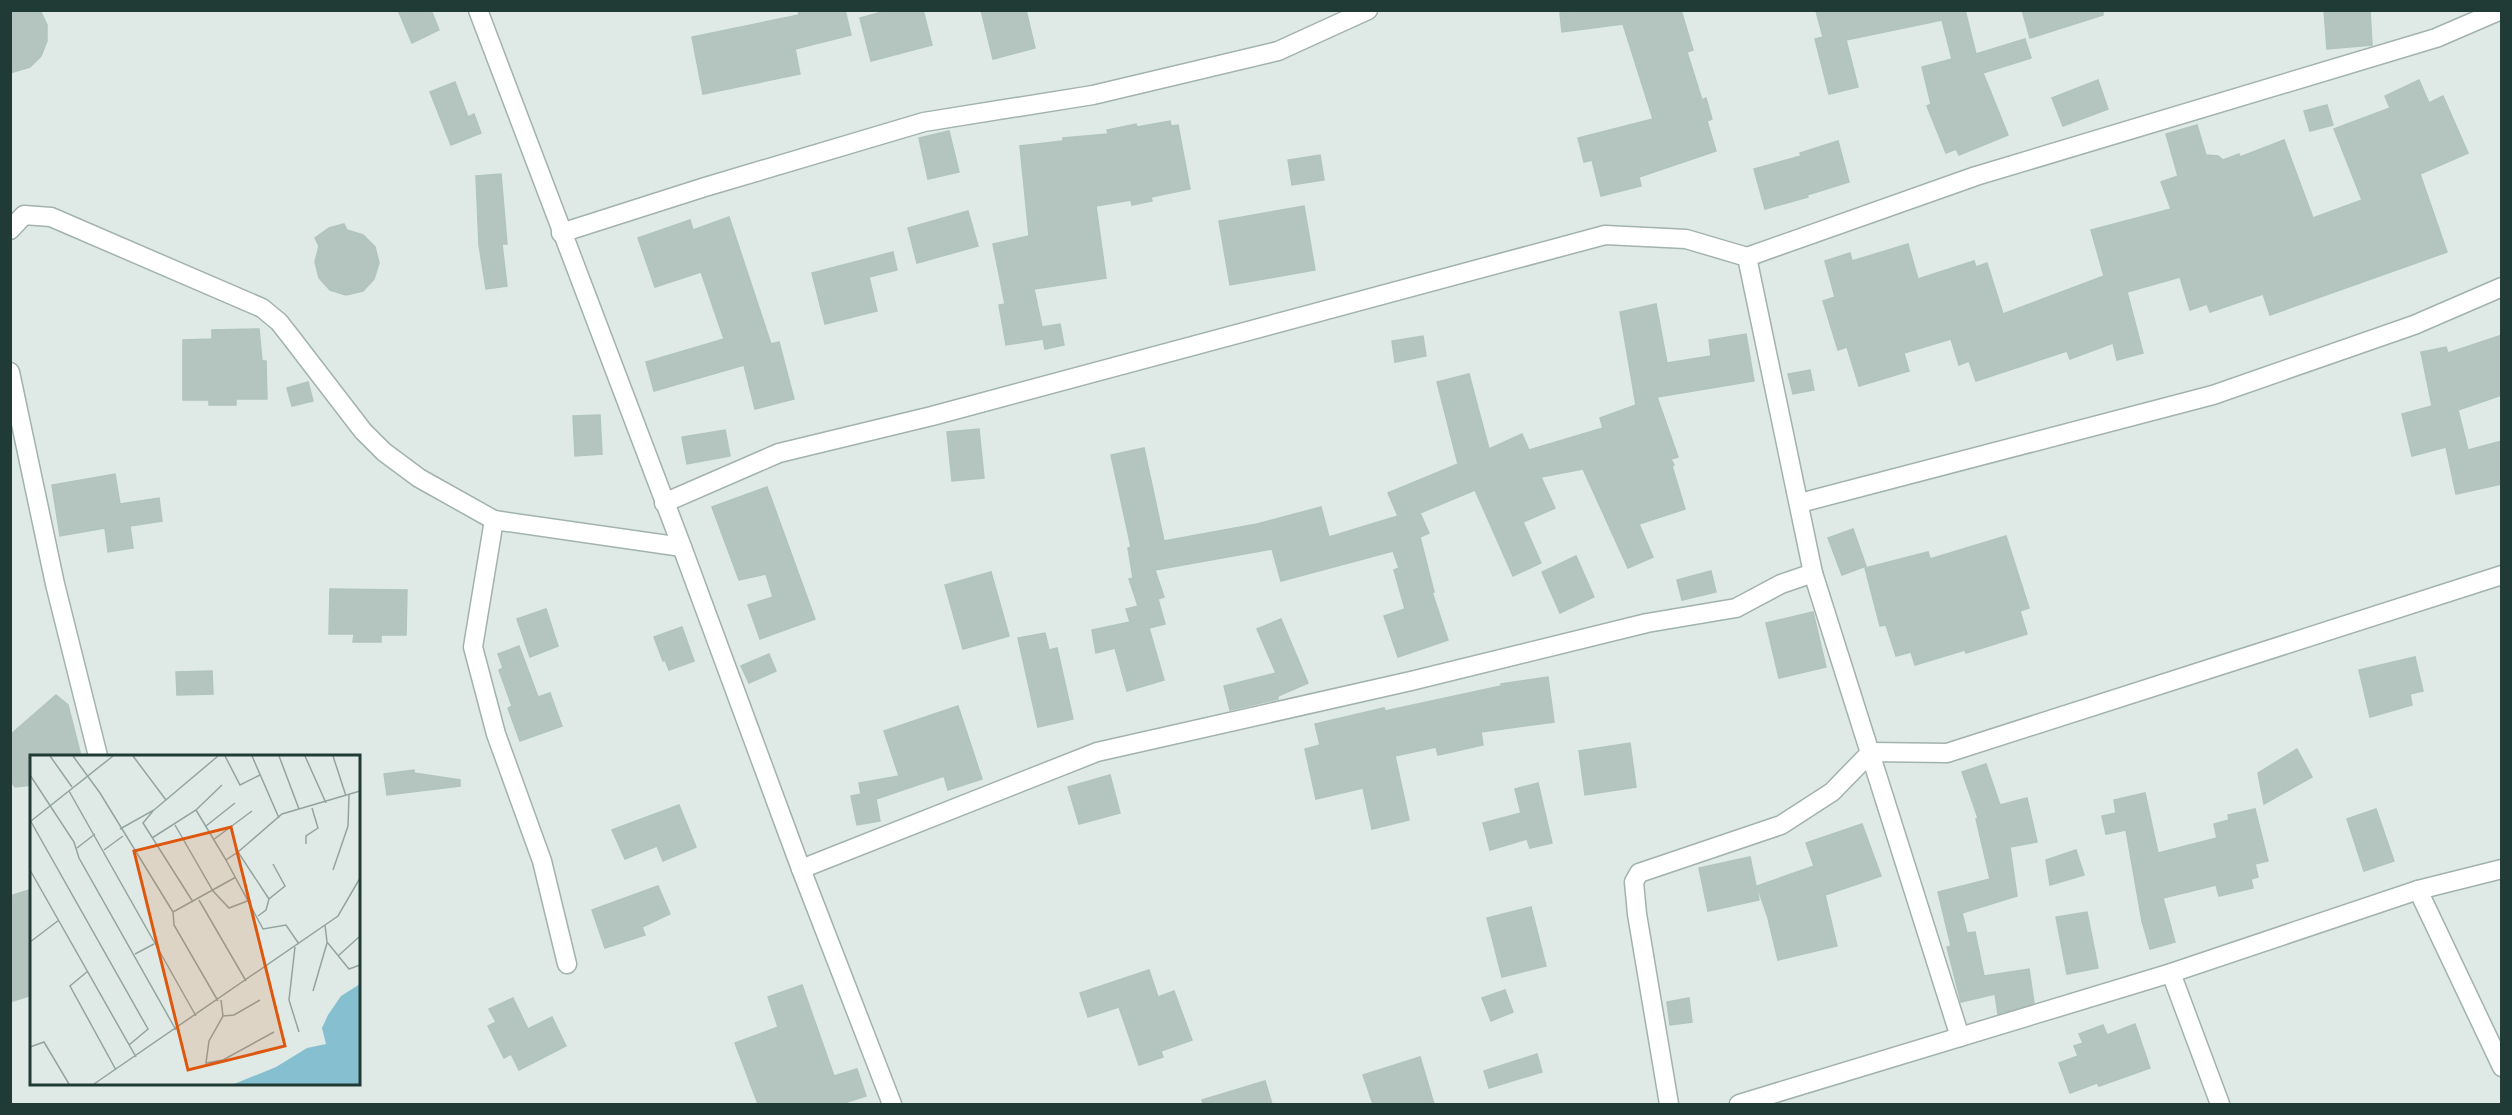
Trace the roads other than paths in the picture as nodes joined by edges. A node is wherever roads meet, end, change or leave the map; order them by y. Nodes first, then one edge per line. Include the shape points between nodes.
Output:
1 (478, 10) edge
2 (1368, 10) edge
3 (2501, 10) edge
4 (10, 230) edge
5 (561, 233) junction
6 (1747, 257) junction
7 (2502, 287) edge
8 (10, 372) edge
9 (664, 503) junction
10 (1800, 503) junction
11 (494, 520) junction
12 (682, 547) junction
13 (1813, 573) junction
14 (2502, 575) edge
15 (1871, 752) junction
16 (98, 755) edge
17 (801, 869) junction
18 (2502, 869) edge
19 (2418, 890) junction
20 (567, 964) dead end
21 (2171, 973) junction
22 (1960, 1036) junction
23 (2502, 1068) edge
24 (892, 1104) edge
25 (1669, 1104) edge
26 (1739, 1104) edge
27 (2220, 1104) edge

1 - 5 street
2 - 5 street via 1278,51 1093,95 924,122
3 - 6 street via 2436,38 1976,176
4 - 11 street via 24,214 51,217 262,308 279,322 342,405 384,452 418,478
5 - 9 street
6 - 9 street via 1686,239 1605,235 932,416 778,453
6 - 10 street
7 - 10 street via 2414,325 2213,395
8 - 16 street
9 - 12 street
10 - 13 street
11 - 12 street
11 - 20 street via 473,648 496,734 543,861
12 - 17 street
13 - 15 street
13 - 17 street via 1781,584 1736,608 1647,623 1097,752
14 - 15 street via 1947,753
15 - 22 street
15 - 25 street via 1832,792 1781,825 1639,873 1634,882 1637,914
17 - 24 street
18 - 19 street
19 - 21 street
19 - 23 street
21 - 22 street
21 - 27 street
22 - 26 street

